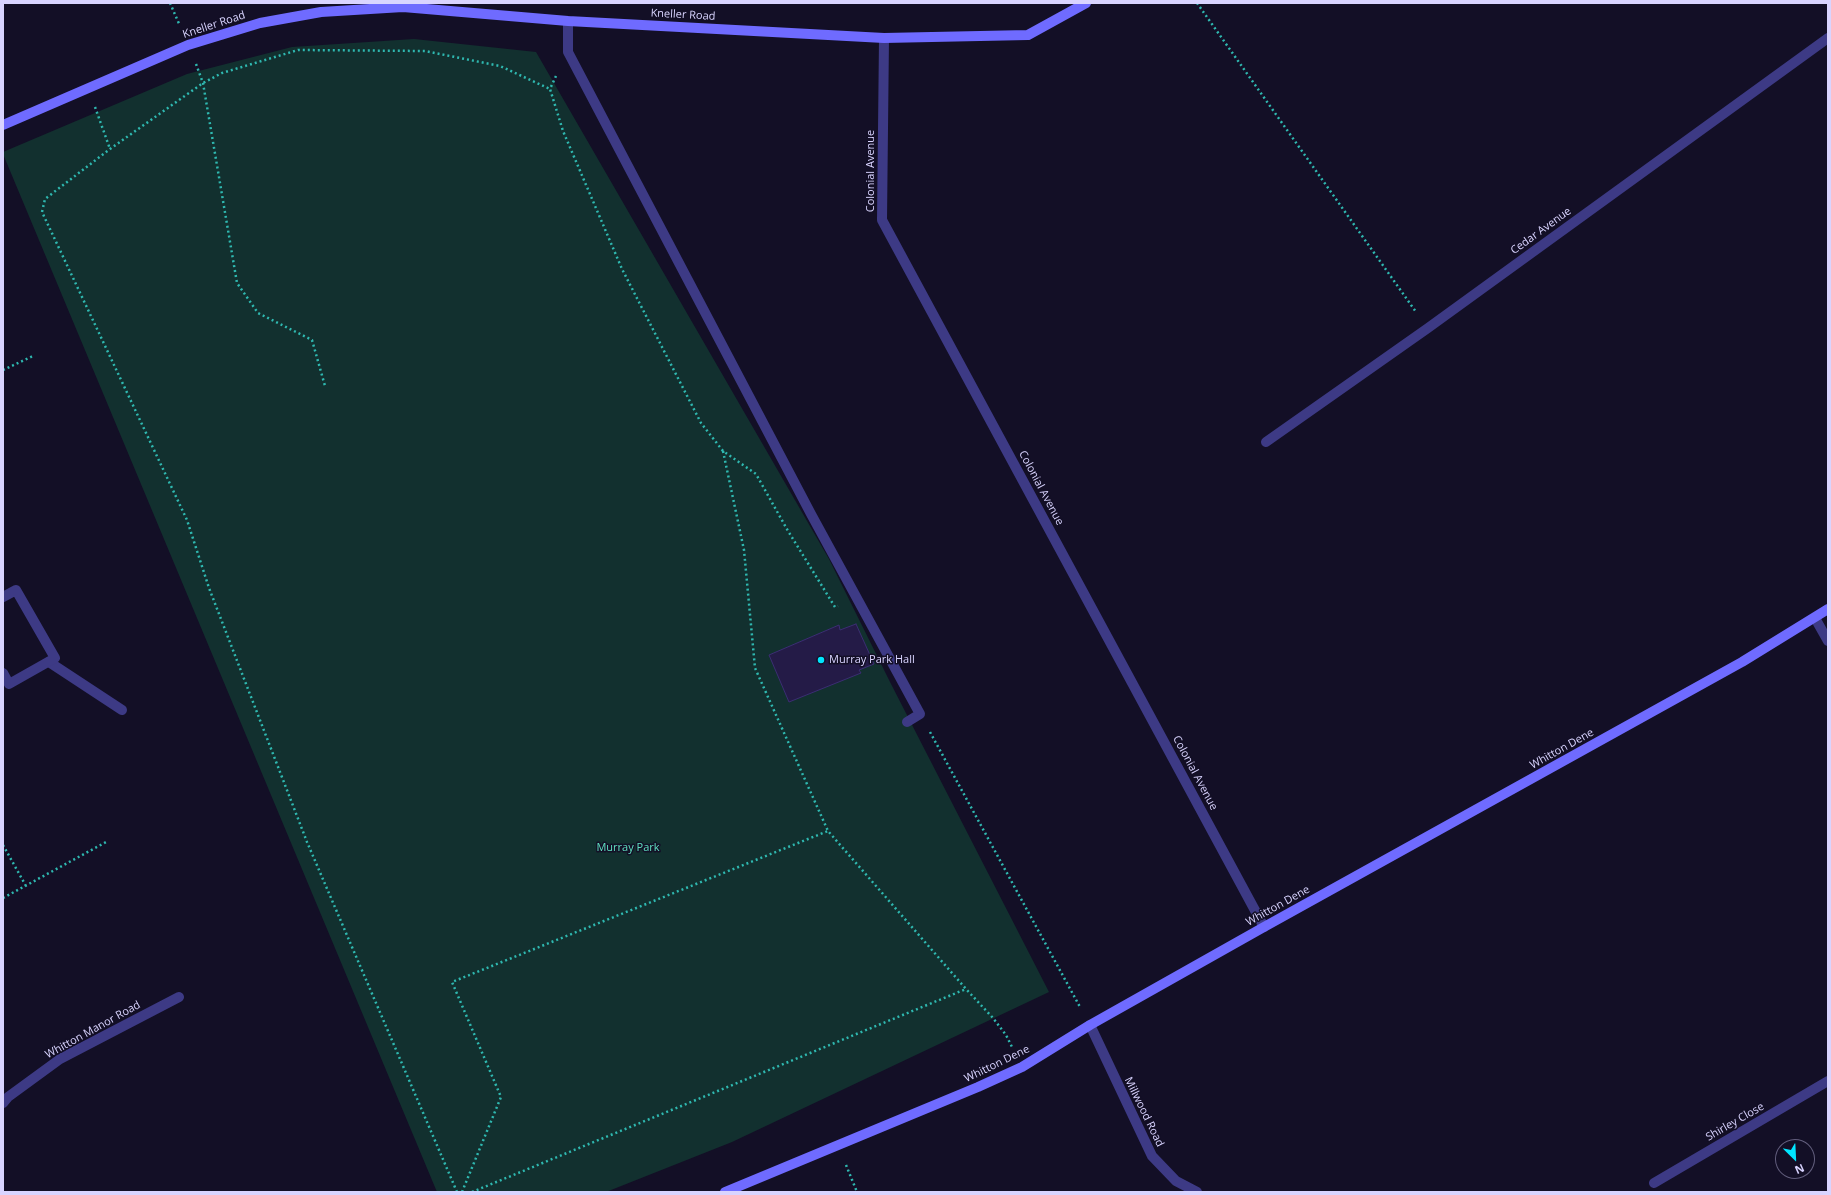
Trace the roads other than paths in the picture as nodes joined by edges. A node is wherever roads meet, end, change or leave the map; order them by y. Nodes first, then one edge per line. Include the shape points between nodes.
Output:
1 (1086, 3) edge
2 (568, 21) junction
3 (884, 38) junction
4 (1828, 38) edge
5 (3, 125) edge
6 (1266, 442) dead end
7 (3, 597) edge
8 (1828, 609) edge
9 (1815, 618) junction
10 (1828, 641) edge
11 (49, 662) junction
12 (3, 673) edge
13 (122, 710) dead end
14 (907, 722) dead end
15 (1264, 927) junction
16 (179, 997) dead end
17 (1090, 1026) junction
18 (1828, 1081) edge
19 (3, 1103) edge
20 (1654, 1183) dead end
21 (725, 1192) edge
22 (1197, 1192) edge

1 - 3 street, Kneller Road via 1028,35
2 - 3 street, Kneller Road
2 - 5 street, Kneller Road via 403,7 321,12 260,23 188,45
2 - 14 street via 568,52 920,714
3 - 15 street, Colonial Avenue via 882,220
4 - 6 street, Cedar Avenue
7 - 11 street via 16,590 55,658
8 - 9 street, Whitton Dene
9 - 10 street
9 - 15 street, Whitton Dene via 1742,662
11 - 12 street via 9,684
11 - 13 street
15 - 17 street, Whitton Dene
16 - 19 street, Whitton Manor Road via 60,1059
17 - 21 street, Whitton Dene via 1022,1067
17 - 22 street, Millwood Road via 1152,1156 1176,1181
18 - 20 street, Shirley Close

